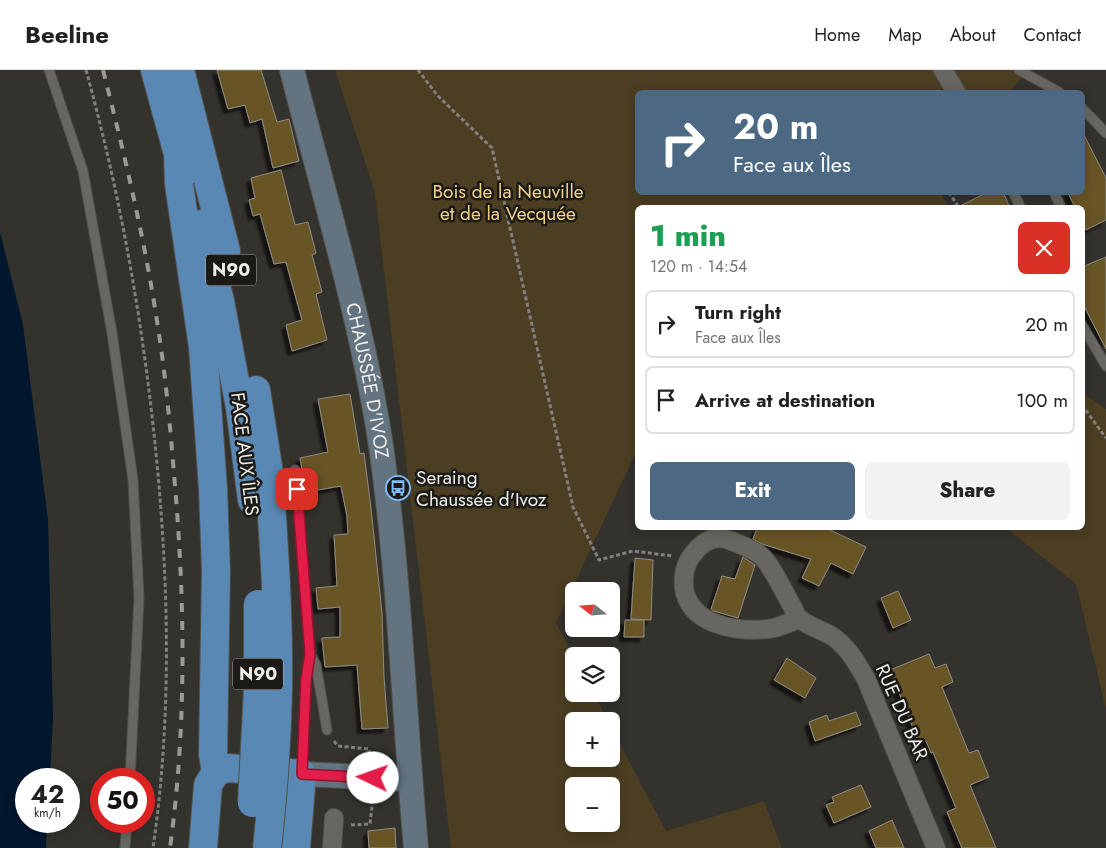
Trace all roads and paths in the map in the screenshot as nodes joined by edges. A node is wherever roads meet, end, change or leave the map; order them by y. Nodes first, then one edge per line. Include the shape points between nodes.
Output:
1 (50, 70) edge
2 (155, 70) edge
3 (180, 70) edge
4 (292, 70) edge
5 (418, 70) edge
6 (943, 70) edge
7 (1019, 70) edge
8 (1046, 89) edge
9 (955, 90) edge
10 (1085, 111) edge
11 (1106, 133) edge
12 (178, 154) junction
13 (1085, 330) edge
14 (1106, 366) edge
15 (1085, 409) edge
16 (1106, 438) edge
17 (295, 470) dead end
18 (688, 560) junction
19 (799, 619) junction
20 (310, 654) junction
21 (327, 730) dead end
22 (131, 768) edge
23 (216, 772) junction
24 (302, 774) junction
25 (409, 779) junction
26 (334, 818) dead end
27 (126, 833) edge
28 (125, 848) edge
29 (203, 848) edge
30 (248, 848) edge
31 (267, 848) edge
32 (296, 848) edge
33 (332, 848) edge
34 (416, 848) edge
35 (936, 848) edge

1 - 22 lane via 83,171 112,333 133,480 139,598
2 - 12 highway, FACE AUX ÎLES / N90
3 - 31 highway, FACE AUX ÎLES / N90, bridge via 238,298 269,473 278,652 276,734
4 - 25 main road, CHAUSSÉE D'IVOZ via 352,305 382,453 394,564
5 - 18 path via 437,96 492,148 573,508 599,560 633,551
6 - 9 street
7 - 8 lane
10 - 11 lane
12 - 23 highway via 211,447 216,570 212,754
12 - 30 highway, FACE AUX ÎLES / N90, bridge via 190,178 220,301 240,408 252,500 258,689
13 - 14 lane
15 - 16 path
17 - 20 lane
18 - 19 street via 698,546 719,537 761,555
18 - 19 street via 684,574 685,592 693,608 705,619 751,630 775,628
19 - 35 street, RUE DU BAR via 833,636 852,656 866,679
20 - 21 lane via 316,665
20 - 24 lane
23 - 24 highway via 228,768
23 - 29 highway via 208,785
24 - 25 main road
24 - 32 highway
25 - 34 main road, CHAUSSÉE D'IVOZ
26 - 33 street
27 - 28 lane

